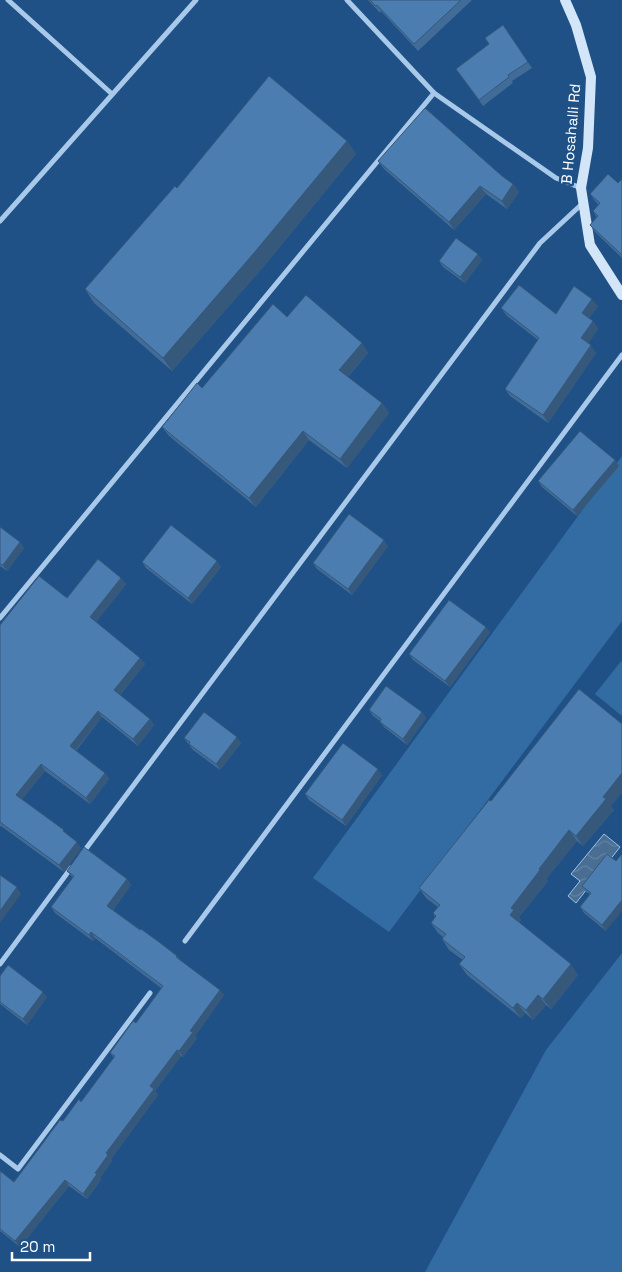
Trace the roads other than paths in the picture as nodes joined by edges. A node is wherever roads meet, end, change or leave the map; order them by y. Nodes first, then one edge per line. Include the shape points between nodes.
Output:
1 (8, 0) edge
2 (196, 0) edge
3 (347, 0) edge
4 (565, 0) edge
5 (434, 93) junction
6 (112, 94) junction
7 (581, 188) junction
8 (583, 203) junction
9 (0, 220) edge
10 (622, 296) edge
11 (622, 355) edge
12 (0, 618) edge
13 (185, 941) dead end
14 (0, 964) edge
15 (150, 993) dead end
16 (0, 1155) edge

1 - 6 street
2 - 6 street
3 - 5 street
4 - 7 street, B Hosahalli Rd via 591,77 588,148
5 - 7 street via 556,178
5 - 12 street
6 - 9 street
7 - 8 street, B Hosahalli Rd
8 - 10 street, B Hosahalli Rd via 590,245
8 - 14 street via 540,243
11 - 13 street
15 - 16 street via 18,1169

